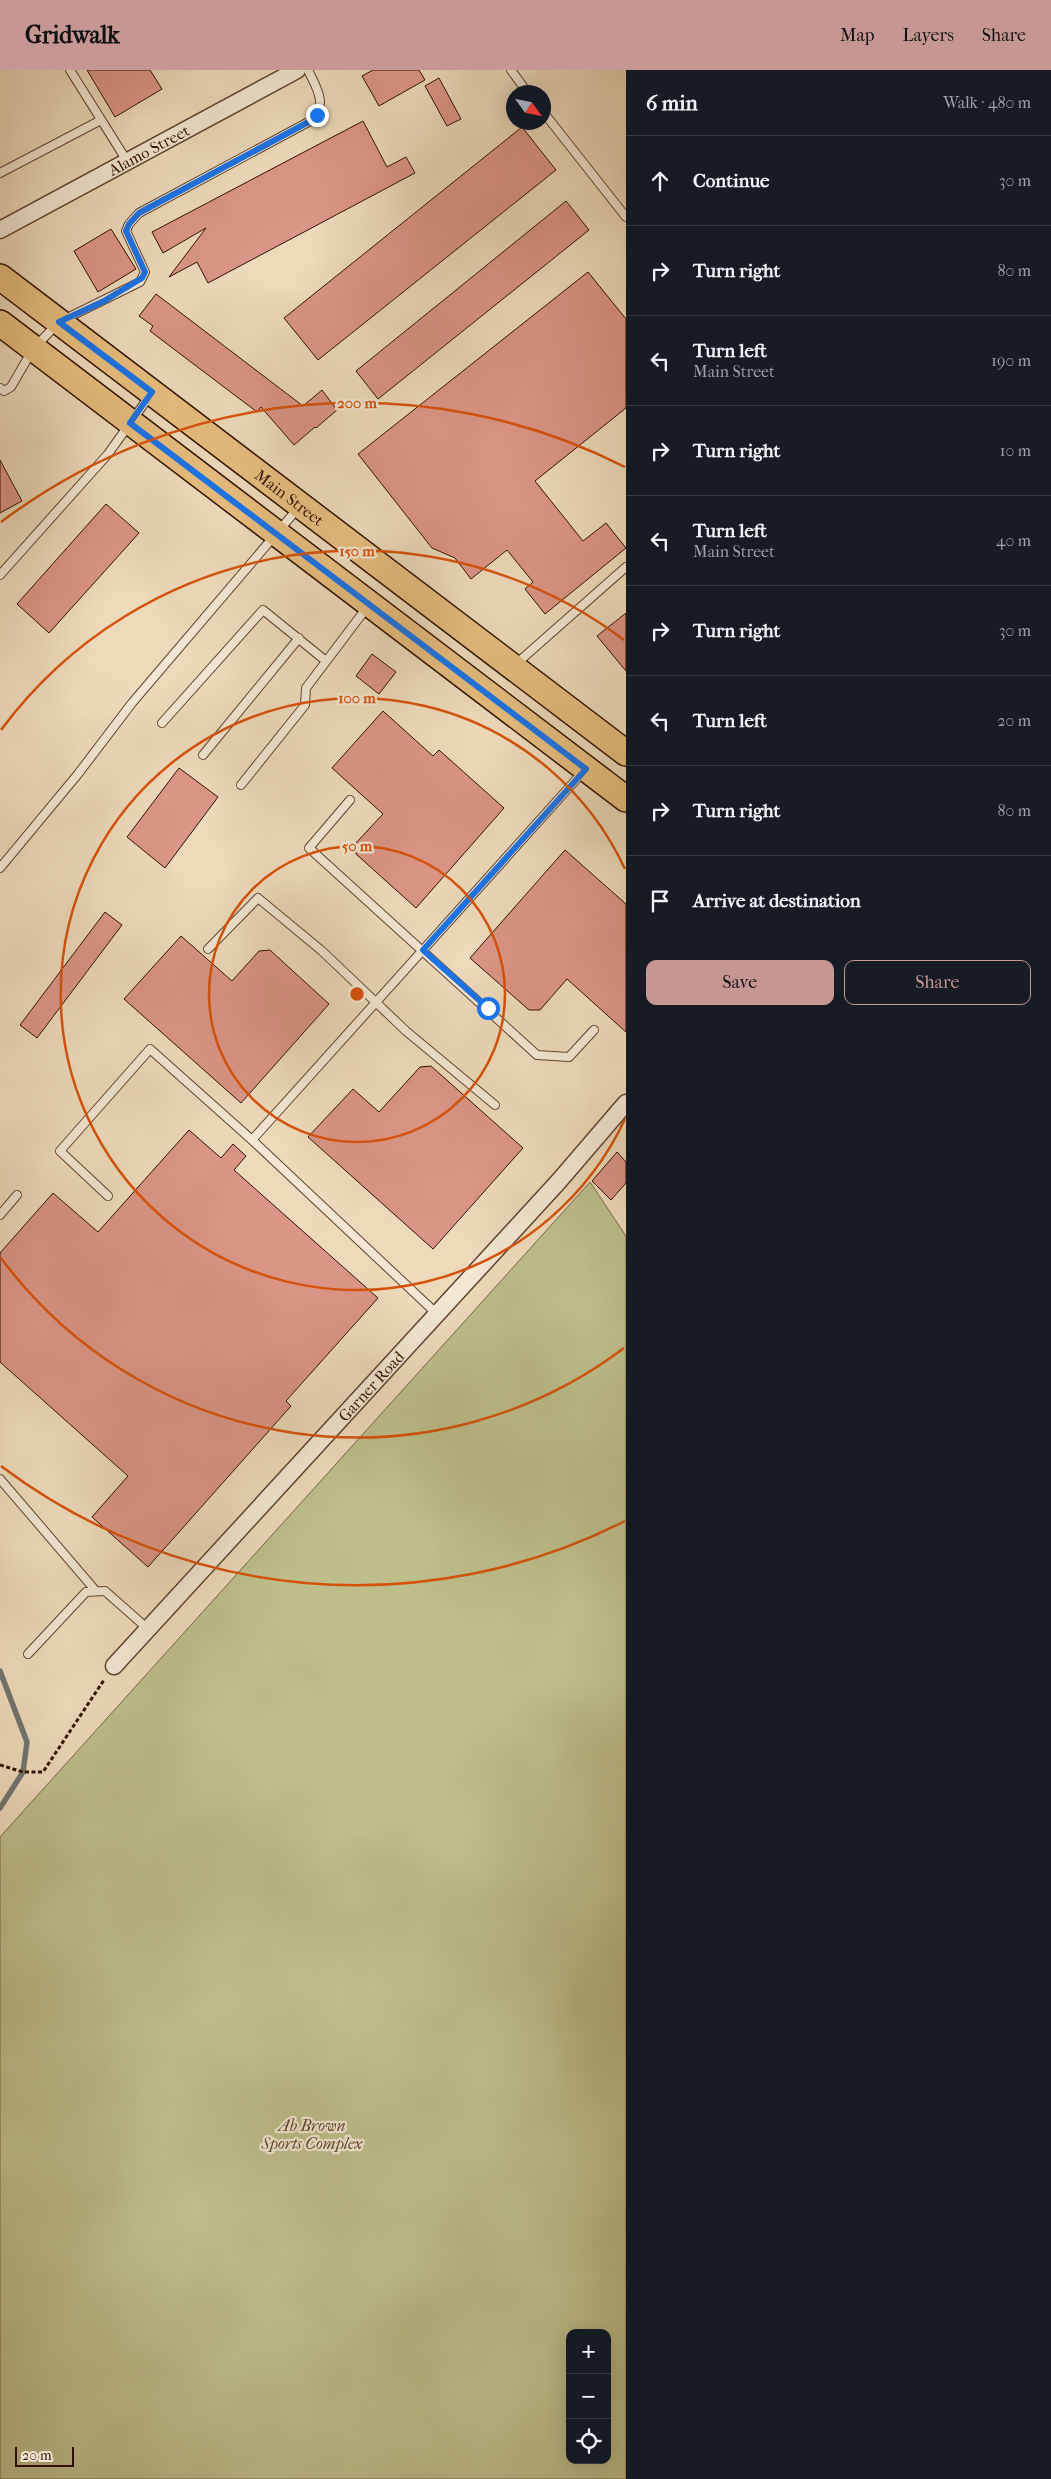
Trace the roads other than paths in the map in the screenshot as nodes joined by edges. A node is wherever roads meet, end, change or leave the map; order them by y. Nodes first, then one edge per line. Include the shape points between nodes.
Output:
1 (70, 70) edge
2 (297, 70) edge
3 (308, 70) edge
4 (511, 70) edge
5 (522, 85) edge
6 (101, 120) junction
7 (551, 122) edge
8 (127, 162) junction
9 (0, 173) edge
10 (626, 217) edge
11 (0, 230) edge
12 (0, 277) edge
13 (59, 322) junction
14 (0, 324) edge
15 (33, 349) junction
16 (0, 388) edge
17 (152, 392) junction
18 (130, 423) junction
19 (301, 506) junction
20 (276, 534) junction
21 (626, 566) edge
22 (0, 575) edge
23 (370, 604) junction
24 (298, 638) junction
25 (326, 661) junction
26 (513, 667) junction
27 (162, 722) dead end
28 (626, 753) edge
29 (203, 755) dead end
30 (586, 769) junction
31 (241, 786) dead end
32 (626, 799) edge
33 (350, 800) dead end
34 (0, 868) edge
35 (208, 950) dead end
36 (423, 950) junction
37 (377, 1001) junction
38 (594, 1030) dead end
39 (626, 1103) edge
40 (495, 1105) dead end
41 (252, 1140) junction
42 (17, 1195) dead end
43 (108, 1196) dead end
44 (0, 1215) edge
45 (437, 1314) junction
46 (0, 1479) edge
47 (96, 1590) junction
48 (148, 1629) junction
49 (28, 1654) dead end
50 (114, 1666) road end

1 - 6 lane
2 - 8 street, Alamo Street
3 - 13 lane via 321,99 321,107 314,119 139,213 126,231 145,272 142,278 104,301
4 - 5 lane
6 - 8 lane
6 - 9 lane
7 - 10 lane
8 - 11 street, Alamo Street
12 - 13 main road, Main Street
13 - 15 lane
13 - 17 main road, Main Street
14 - 15 main road
15 - 16 lane via 11,387 4,391
15 - 18 main road
17 - 18 lane
17 - 19 main road, Main Street
18 - 20 main road
18 - 22 lane via 108,454
19 - 20 lane
19 - 26 main road, Main Street
20 - 23 main road
20 - 34 lane via 132,703
21 - 26 lane
23 - 25 lane
23 - 30 main road
24 - 25 lane
24 - 27 lane via 262,610
24 - 29 lane
25 - 31 lane via 306,688 306,706
26 - 28 main road, Main Street
30 - 32 main road
30 - 36 lane
33 - 36 lane via 309,848
35 - 37 lane via 258,898
36 - 37 lane
36 - 38 lane via 537,1055 570,1057
37 - 40 lane via 406,1032
37 - 41 lane
39 - 45 street, Garner Road
41 - 43 lane via 150,1050 60,1151
41 - 45 lane
42 - 44 lane
45 - 48 street, Garner Road
46 - 47 lane
47 - 48 lane via 105,1591
47 - 49 lane via 86,1592
48 - 50 street, Garner Road

